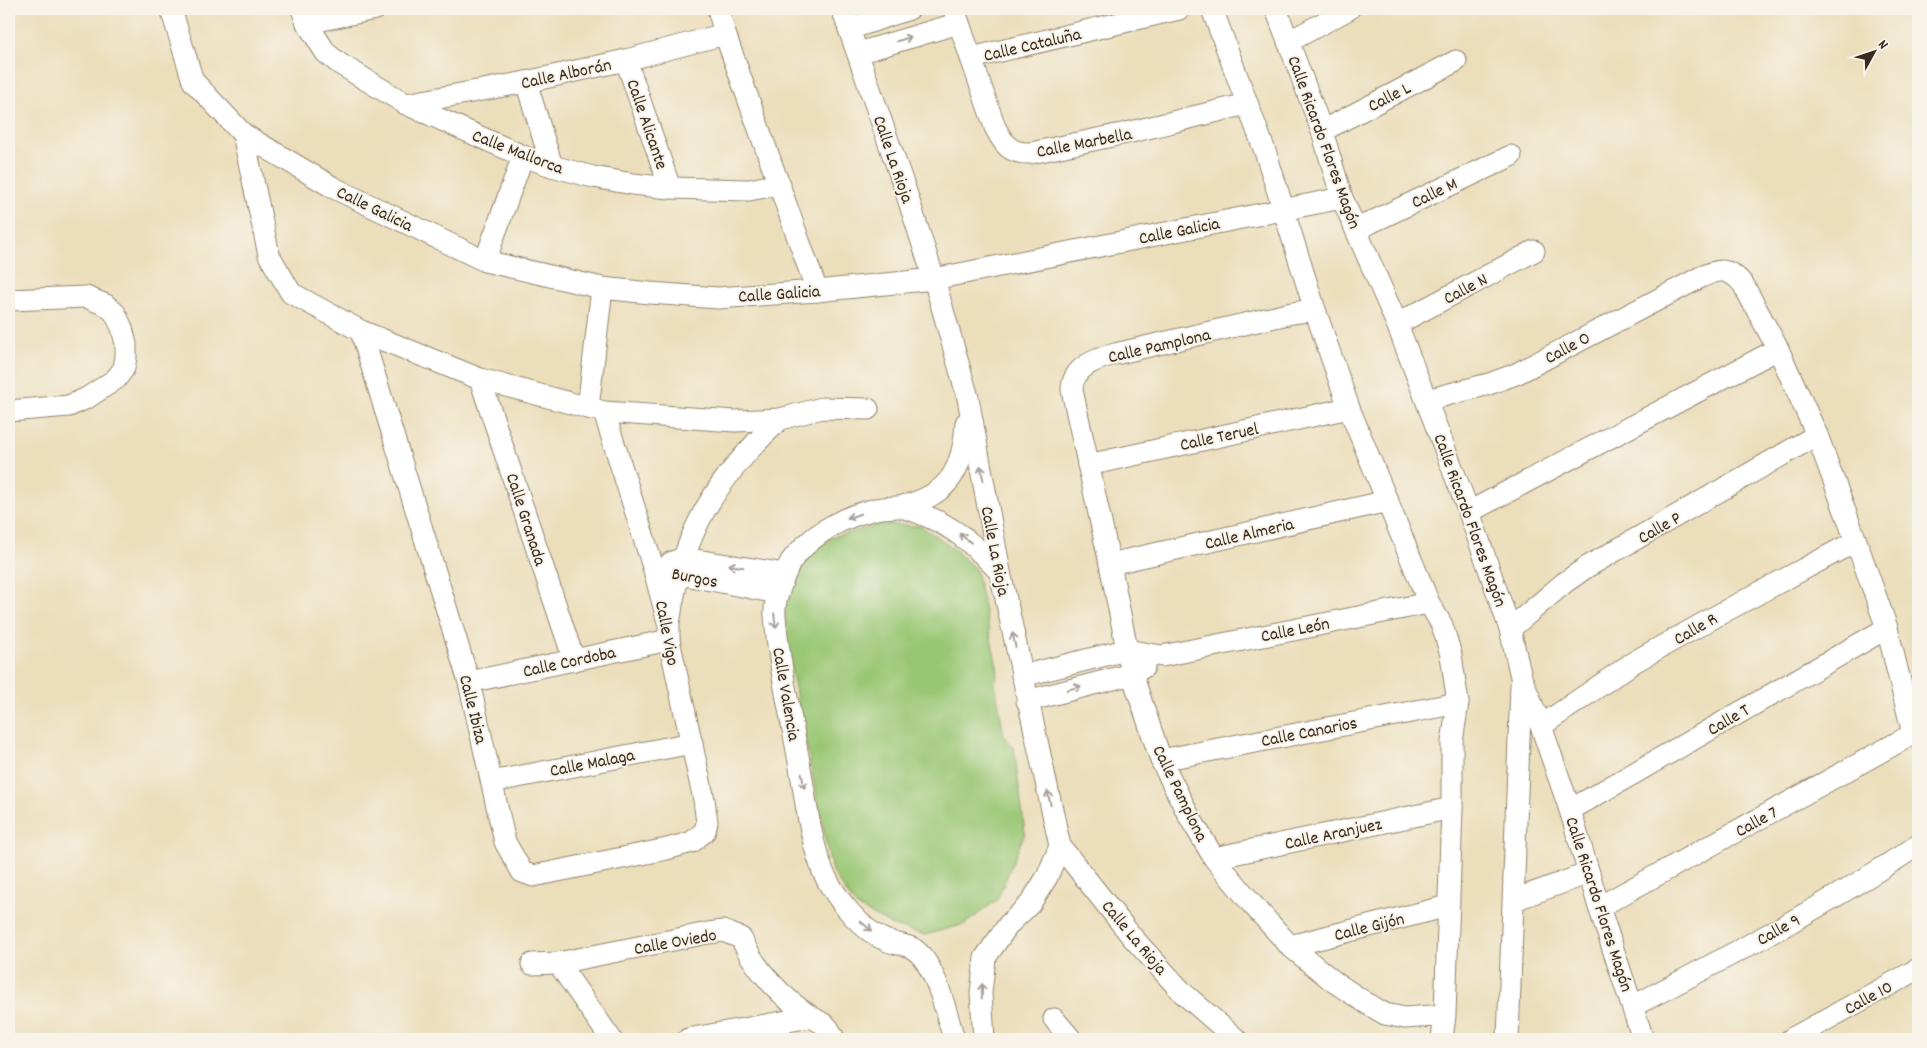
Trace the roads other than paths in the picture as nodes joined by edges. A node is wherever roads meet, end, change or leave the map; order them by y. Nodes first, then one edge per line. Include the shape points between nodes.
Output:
1 (171, 9) edge
2 (375, 9) edge
3 (718, 9) edge
4 (842, 9) edge
5 (909, 9) edge
6 (1179, 9) edge
7 (1212, 9) edge
8 (1276, 9) edge
9 (1349, 9) edge
10 (304, 16) edge
11 (956, 16) edge
12 (848, 29) junction
13 (725, 34) junction
14 (1288, 42) junction
15 (858, 54) junction
16 (971, 58) junction
17 (626, 60) junction
18 (1456, 61) dead end
19 (526, 82) junction
20 (406, 104) junction
21 (1247, 104) junction
22 (1322, 131) junction
23 (243, 134) junction
24 (523, 156) junction
25 (1511, 156) dead end
26 (552, 166) junction
27 (780, 184) junction
28 (670, 188) junction
29 (1342, 198) junction
30 (1284, 210) junction
31 (1357, 229) junction
32 (1534, 251) dead end
33 (485, 261) junction
34 (934, 279) junction
35 (602, 288) junction
36 (817, 291) junction
37 (9, 300) edge
38 (1316, 310) junction
39 (1397, 324) junction
40 (361, 330) junction
41 (1778, 349) junction
42 (480, 378) junction
43 (968, 398) junction
44 (1427, 400) junction
45 (1350, 408) junction
46 (868, 409) dead end
47 (596, 410) junction
48 (9, 411) edge
49 (780, 420) junction
50 (1817, 435) junction
51 (1088, 465) junction
52 (1388, 501) junction
53 (901, 507) junction
54 (1469, 512) junction
55 (1856, 541) junction
56 (1110, 564) junction
57 (681, 566) junction
58 (654, 570) junction
59 (1000, 572) junction
60 (781, 583) junction
61 (1429, 603) junction
62 (1887, 628) junction
63 (1510, 629) junction
64 (669, 633) junction
65 (1126, 650) junction
66 (1162, 656) junction
67 (574, 660) junction
68 (1132, 674) junction
69 (1022, 676) junction
70 (1521, 677) junction
71 (469, 682) junction
72 (1027, 701) junction
73 (1458, 703) junction
74 (1541, 726) junction
75 (1916, 735) edge
76 (692, 743) junction
77 (1161, 760) junction
78 (492, 782) junction
79 (704, 800) joint
80 (1452, 808) junction
81 (1570, 810) junction
82 (1918, 845) edge
83 (1060, 846) junction
84 (1214, 858) junction
85 (1589, 873) junction
86 (1514, 900) junction
87 (1448, 906) junction
88 (1599, 907) junction
89 (1290, 946) junction
90 (558, 963) junction
91 (532, 964) dead end
92 (1918, 969) edge
93 (1633, 1006) junction
94 (1445, 1015) junction
95 (810, 1017) junction
96 (1054, 1018) dead end
97 (611, 1039) edge
98 (688, 1039) edge
99 (834, 1039) edge
100 (954, 1039) edge
101 (984, 1039) edge
102 (1070, 1039) edge
103 (1236, 1039) edge
104 (1442, 1039) edge
105 (1508, 1039) edge
106 (1643, 1039) edge
107 (1791, 1039) edge

1 - 23 street, Calle Galicia via 193,81
2 - 10 street
3 - 13 street
4 - 12 street, Calle La Rioja
5 - 12 street
6 - 16 street, Calle Cataluña
7 - 21 street
8 - 14 street, Calle Ricardo Flores Magón
9 - 14 street
10 - 20 street, Calle Mallorca via 326,53
15 -> 11 street
11 - 16 street, Calle Marbella
12 - 15 street, Calle La Rioja
13 - 17 street, Calle Alborán
13 - 27 street
14 - 22 street, Calle Ricardo Flores Magón
15 - 34 street, Calle La Rioja
16 - 21 street, Calle Marbella via 998,133 1012,150 1021,153 1131,132
17 - 19 street, Calle Alborán
17 - 28 street, Calle Alicante
18 - 22 street, Calle L
19 - 20 street, Calle Alborán
19 - 26 street
20 - 24 street, Calle Mallorca
21 - 30 street
22 - 29 street, Calle Ricardo Flores Magón
23 - 33 street, Calle Galicia via 334,188
23 - 40 street via 269,255 292,293
24 - 26 street, Calle Mallorca
24 - 33 street
25 - 31 street, Calle M
26 - 28 street, Calle Mallorca via 633,184
27 - 28 street, Calle Mallorca via 749,190
27 - 36 street
29 - 30 street, Calle Galicia
29 - 31 street, Calle Ricardo Flores Magón
30 - 34 street, Calle Galicia
30 - 38 street
31 - 39 street, Calle Ricardo Flores Magón
32 - 39 street, Calle N
33 - 35 street, Calle Galicia
34 - 36 street, Calle Galicia
34 - 43 street, Calle La Rioja
35 - 36 street, Calle Galicia via 718,298
35 - 47 street, Calle Vigo
37 - 48 street via 86,298 106,305 115,313 126,344 124,368 116,379 87,398 70,406
38 - 45 street
38 - 51 street, Calle Pamplona via 1101,358 1078,371 1072,390
39 - 44 street, Calle Ricardo Flores Magón
40 - 42 street
40 - 71 street, Calle Ibiza
41 - 44 street, Calle O via 1736,275 1726,270 1715,271 1516,374
41 - 50 street, Calle O
41 - 54 street
42 - 47 street
42 - 67 street, Calle Granada
43 - 53 street, Calle Valencia via 963,453 954,475 930,496
59 -> 43 street, Calle La Rioja
44 - 54 street, Calle Ricardo Flores Magón
45 - 51 street, Calle Teruel
45 - 52 street
46 - 49 street via 822,408
47 - 49 street via 735,421
47 - 58 street, Calle Vigo
49 - 57 street via 748,450 711,499
50 - 55 street, Calle O
50 - 63 street, Calle P via 1587,567
51 - 56 street, Calle Pamplona
52 - 56 street, Calle Almeria
52 - 61 street
59 -> 53 street via 953,529
53 -> 60 street, Calle Valencia via 877,508 841,520 825,530 794,557
54 - 63 street, Calle Ricardo Flores Magón
55 - 62 street, Calle O
55 - 74 street, Calle R via 1634,662
56 - 65 street, Calle Pamplona
57 - 58 street, Burgos
57 - 60 street, Burgos
57 - 64 street
58 - 64 street, Calle Vigo
69 -> 59 street, Calle La Rioja
60 -> 100 street, Calle Valencia via 774,612 820,864 844,906 865,926 885,940 913,948 927,965 943,998
61 - 66 street, Calle León
61 - 73 street via 1442,625 1451,655
62 - 75 street, Calle O
62 - 81 street, Calle T
63 - 70 street, Calle Ricardo Flores Magón
64 - 67 street, Calle Cordoba
64 - 76 street, Calle Vigo
65 - 66 street, Calle León
65 - 68 street, Calle Pamplona
65 - 69 street, Calle León
66 - 68 street, Calle León
67 - 71 street, Calle Cordoba
72 -> 68 street, Calle León
68 - 77 street, Calle Pamplona
69 - 72 street, Calle La Rioja
70 - 74 street, Calle Ricardo Flores Magón
70 - 86 street
71 - 78 street, Calle Ibiza
83 -> 72 street, Calle La Rioja
73 - 77 street, Calle Canarios
73 - 80 street via 1452,742
74 - 81 street, Calle Ricardo Flores Magón
75 - 88 street, Calle 7
76 - 78 street, Calle Malaga
76 - 79 street, Calle Vigo
77 - 84 street, Calle Pamplona
78 - 79 street, Calle Ibiza via 505,842 522,872 533,876 692,842 704,831 707,822
80 - 84 street, Calle Aranjuez
80 - 87 street
81 - 85 street, Calle Ricardo Flores Magón
82 - 93 street, Calle 9 via 1730,956
101 -> 83 street via 981,993 985,958 1009,924 1030,904 1047,877
83 - 103 street, Calle La Rioja via 1132,938 1184,993
84 - 89 street, Calle Pamplona
85 - 86 street
85 - 88 street, Calle Ricardo Flores Magón
86 - 105 street
87 - 89 street, Calle Gijón
87 - 94 street
88 - 93 street, Calle Ricardo Flores Magón
89 - 94 street, Calle Pamplona via 1333,980 1385,1014 1404,1018
90 - 91 street, Calle Oviedo
90 - 95 street, Calle Oviedo via 723,931 741,938 764,977
90 - 97 street
92 - 107 street, Calle 10
93 - 106 street, Calle Ricardo Flores Magón
94 - 104 street
95 - 98 street
95 - 99 street, Calle Oviedo via 824,1023
96 - 102 street

